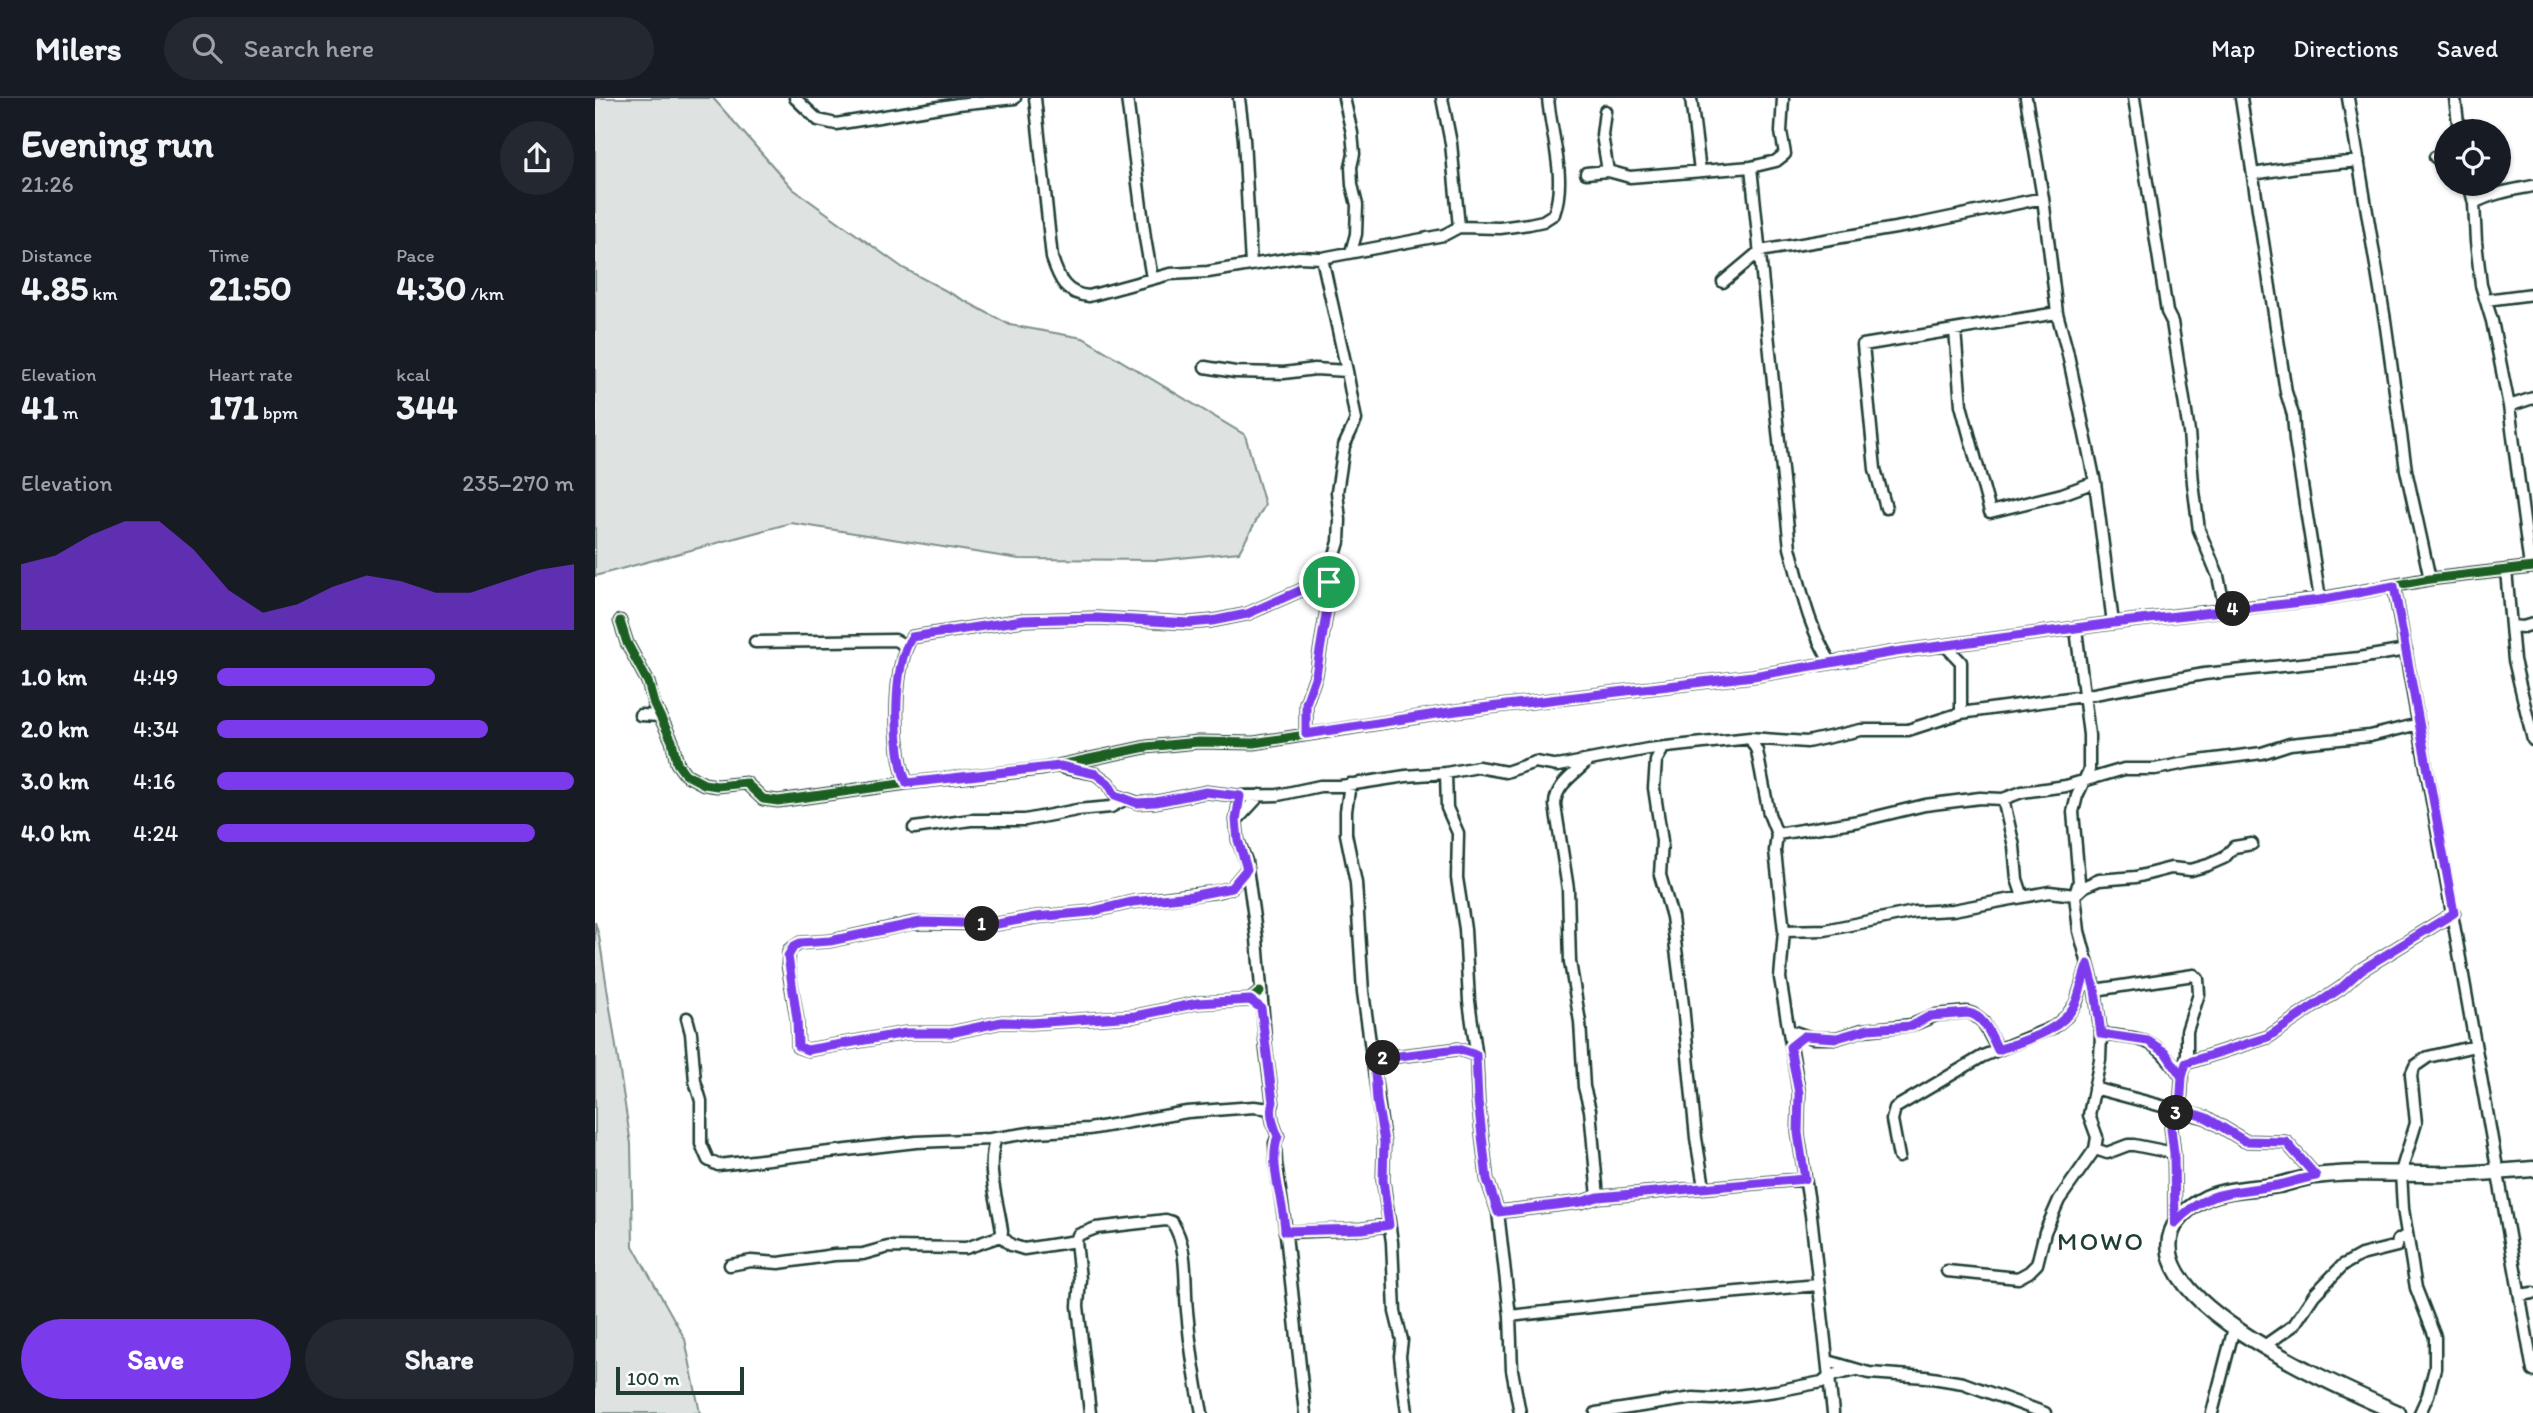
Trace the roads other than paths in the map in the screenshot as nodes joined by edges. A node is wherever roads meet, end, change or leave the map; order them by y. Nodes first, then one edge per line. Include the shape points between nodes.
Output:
1 (796, 98) edge
2 (1015, 98) edge
3 (1035, 98) edge
4 (1127, 98) edge
5 (1239, 98) edge
6 (1344, 98) edge
7 (1442, 98) edge
8 (1548, 98) edge
9 (1783, 98) edge
10 (2027, 98) edge
11 (2134, 98) edge
12 (2241, 98) edge
13 (2348, 98) edge
14 (2455, 98) edge
15 (1691, 99) edge
16 (1605, 111) dead end
17 (2458, 119) edge
18 (2359, 161) junction
19 (1751, 167) junction
20 (1608, 171) junction
21 (1700, 171) junction
22 (1586, 173) dead end
23 (2253, 174) junction
24 (2533, 187) edge
25 (2472, 196) edge
26 (2043, 198) junction
27 (2474, 203) junction
28 (1459, 227) junction
29 (1760, 251) junction
30 (1351, 252) junction
31 (1322, 258) junction
32 (1251, 265) junction
33 (1152, 278) junction
34 (1723, 282) dead end
35 (2533, 294) edge
36 (2486, 300) junction
37 (2057, 313) junction
38 (1955, 330) junction
39 (1205, 368) dead end
40 (1347, 371) junction
41 (2533, 398) edge
42 (2509, 406) junction
43 (2095, 482) junction
44 (1886, 508) dead end
45 (2531, 567) edge
46 (2506, 570) junction
47 (2430, 579) junction
48 (1329, 582) junction
49 (2394, 586) junction
50 (2320, 600) junction
51 (2225, 610) junction
52 (620, 621) dead end
53 (2113, 623) junction
54 (2533, 624) edge
55 (2511, 626) junction
56 (2075, 629) junction
57 (755, 642) dead end
58 (906, 646) junction
59 (1946, 646) junction
60 (2406, 650) junction
61 (1831, 663) junction
62 (2083, 696) junction
63 (1961, 713) junction
64 (640, 715) dead end
65 (660, 716) junction
66 (2420, 724) junction
67 (1306, 734) junction
68 (1751, 738) junction
69 (1763, 738) junction
70 (2533, 740) edge
71 (1664, 747) junction
72 (1648, 749) junction
73 (1757, 751) junction
74 (1589, 760) junction
75 (1655, 761) junction
76 (1081, 766) junction
77 (1446, 773) junction
78 (2084, 780) junction
79 (907, 783) junction
80 (1350, 784) junction
81 (1260, 795) junction
82 (1240, 796) junction
83 (2003, 799) junction
84 (1124, 800) junction
85 (1236, 820) junction
86 (914, 828) dead end
87 (1777, 834) junction
88 (2252, 844) dead end
89 (1247, 869) junction
90 (1231, 888) junction
91 (2075, 895) junction
92 (2023, 897) junction
93 (1251, 906) junction
94 (2454, 913) junction
95 (1784, 931) junction
96 (2088, 964) junction
97 (2095, 990) junction
98 (1261, 992) junction
99 (1250, 1000) junction
100 (1261, 1008) junction
101 (687, 1018) dead end
102 (1789, 1030) junction
103 (2101, 1034) junction
104 (1804, 1036) junction
105 (2475, 1046) junction
106 (1790, 1047) junction
107 (1998, 1050) junction
108 (1476, 1055) junction
109 (1374, 1059) junction
110 (2186, 1063) junction
111 (2182, 1077) junction
112 (2094, 1088) junction
113 (1271, 1109) junction
114 (2180, 1109) junction
115 (996, 1138) junction
116 (2095, 1149) junction
117 (2174, 1153) junction
118 (1899, 1157) dead end
119 (2533, 1169) edge
120 (2401, 1172) junction
121 (2498, 1172) junction
122 (2316, 1176) junction
123 (1805, 1179) junction
124 (1704, 1187) junction
125 (1598, 1197) junction
126 (1498, 1212) junction
127 (2175, 1223) junction
128 (1389, 1225) junction
129 (1285, 1231) junction
130 (2407, 1235) junction
131 (1001, 1236) junction
132 (1076, 1241) junction
133 (730, 1265) dead end
134 (1947, 1271) dead end
135 (1818, 1285) junction
136 (2533, 1293) edge
137 (2520, 1295) junction
138 (1510, 1317) junction
139 (2234, 1328) junction
140 (2264, 1346) junction
141 (1828, 1361) junction
142 (1856, 1370) junction
143 (2533, 1371) edge
144 (1829, 1376) junction
145 (1090, 1413) edge
146 (1202, 1413) edge
147 (1305, 1413) edge
148 (1407, 1413) edge
149 (1520, 1413) edge
150 (1596, 1413) edge
151 (1833, 1413) edge
152 (2045, 1413) edge
153 (2212, 1413) edge
154 (2398, 1413) edge
155 (2420, 1413) edge

1 - 2 street via 818,120 836,124
3 - 33 street via 1050,250 1065,285 1077,295 1089,296
4 - 33 street
5 - 32 street
6 - 30 street via 1352,133 1352,186 1357,205
7 - 28 street
8 - 28 street via 1560,176 1554,214 1543,221 1500,228
9 - 19 street via 1785,154
10 - 26 street
11 - 51 street via 2189,432 2199,530 2218,576
12 - 23 street
13 - 18 street
14 - 17 street
15 - 21 street
16 - 20 street via 1602,135
18 - 23 street
18 - 47 street via 2406,470
19 - 21 street
19 - 29 street
20 - 21 street via 1630,177
20 - 22 street
23 - 50 street
24 - 27 street via 2508,190
25 - 27 street
26 - 29 street
26 - 37 street
27 - 36 street
28 - 30 street via 1444,235
29 - 34 street
29 - 61 street via 1790,548 1815,638
30 - 31 street
31 - 32 street
31 - 40 street
32 - 33 street
35 - 36 street
36 - 42 street
37 - 38 street
37 - 43 street
38 - 43 street via 1961,405 1990,512
38 - 44 street via 1863,345 1875,469
39 - 40 street
40 - 48 street via 1356,420 1344,446 1337,492 1340,536
41 - 42 street
42 - 45 street
43 - 53 street
45 - 46 street
46 - 47 street
46 - 55 street
47 - 49 street
48 - 58 street via 1247,614 1212,621 1023,620 917,634
48 - 67 street via 1316,675 1306,703
49 - 50 street
49 - 60 street
50 - 51 street
51 - 53 street
52 - 65 street
53 - 56 street
54 - 55 street
55 - 70 street
56 - 59 street
56 - 62 street
57 - 58 street via 895,640
58 - 79 street via 899,681 897,738
59 - 61 street
59 - 63 street via 1961,662
60 - 62 street via 2204,674
60 - 66 street
61 - 67 street
62 - 63 street
62 - 78 street via 2089,760
63 - 69 street via 1908,730 1870,729 1807,742
64 - 65 street
65 - 79 street via 677,763 685,774 704,784 746,783 763,799 778,801
66 - 78 street via 2370,736 2290,744 2262,753 2155,769 2124,769
66 - 94 street
67 - 76 street via 1254,743 1146,747
68 - 69 street
68 - 71 street
68 - 73 street
69 - 73 street
71 - 72 street
71 - 75 street
72 - 74 street
72 - 75 street
73 - 87 street
74 - 77 street via 1557,766 1535,762 1506,772 1478,767
74 - 125 street via 1560,788 1555,805 1568,889 1570,962
75 - 124 street via 1660,875 1672,917
76 - 79 street
76 - 84 street
77 - 80 street
77 - 108 street via 1447,808 1458,833 1457,878
78 - 83 street
78 - 91 street via 2073,812 2079,881
80 - 81 street
80 - 109 street via 1346,834 1356,883 1363,992
81 - 82 street
81 - 85 street
82 - 84 street via 1206,792 1156,802
82 - 85 street
83 - 87 street via 1925,805
83 - 92 street
84 - 86 street via 1111,807 1025,820 971,820
85 - 89 street
87 - 95 street
88 - 91 street via 2234,847 2208,865 2099,880
89 - 90 street
89 - 93 street
90 - 93 street
90 - 99 street via 997,924 921,922 800,943 788,956 798,1046 807,1050 1002,1022 1135,1016 1198,1003
91 - 92 street via 2049,892
91 - 96 street
92 - 95 street via 1825,930
93 - 98 street
94 - 105 street
94 - 110 street via 2361,970 2268,1037
95 - 102 street via 1780,978
96 - 97 street
96 - 107 street via 2067,1016 2042,1033
97 - 103 street
97 - 110 street via 2194,975 2199,995 2187,1031
98 - 99 street
98 - 100 street
99 - 100 street
100 - 113 street
101 - 115 street via 701,1101 701,1144 713,1164
102 - 104 street
102 - 106 street
103 - 111 street via 2148,1041 2165,1052
103 - 112 street
104 - 106 street
104 - 107 street via 1837,1038 1868,1029 1912,1026 1930,1016 1973,1013
105 - 120 street via 2428,1057 2412,1071 2416,1123
105 - 121 street
106 - 123 street via 1799,1093 1798,1133
107 - 118 street via 1895,1108 1892,1120
108 - 109 street via 1458,1049
108 - 126 street via 1487,1179
109 - 128 street
110 - 111 street
111 - 114 street
112 - 114 street
112 - 116 street via 2088,1115 2097,1137
113 - 115 street via 1187,1112 1090,1129
113 - 129 street via 1278,1136 1276,1163
114 - 117 street via 2171,1128
114 - 122 street via 2207,1118 2245,1141 2286,1142
115 - 131 street via 990,1164
116 - 117 street via 2107,1153 2134,1145
116 - 134 street via 2059,1200 2037,1264 2029,1272 2018,1278
117 - 127 street
119 - 121 street
120 - 121 street
120 - 122 street
120 - 130 street
121 - 137 street
122 - 127 street via 2206,1199
123 - 124 street
123 - 135 street
124 - 125 street
125 - 126 street
126 - 138 street
127 - 139 street via 2169,1254 2176,1271 2205,1307
128 - 129 street
128 - 148 street
129 - 147 street
130 - 140 street via 2397,1245 2343,1265 2294,1325
130 - 155 street via 2416,1287 2434,1337 2432,1385
131 - 132 street via 1024,1249
131 - 133 street via 966,1248 888,1247 863,1254
132 - 145 street
132 - 146 street via 1078,1235 1096,1228 1172,1222 1185,1269 1191,1356
135 - 138 street
135 - 141 street
136 - 137 street
137 - 143 street
138 - 149 street via 1512,1370
139 - 140 street
139 - 153 street
140 - 154 street
141 - 142 street
141 - 144 street
142 - 144 street
142 - 152 street via 1963,1383
144 - 150 street via 1822,1382 1776,1391
144 - 151 street

